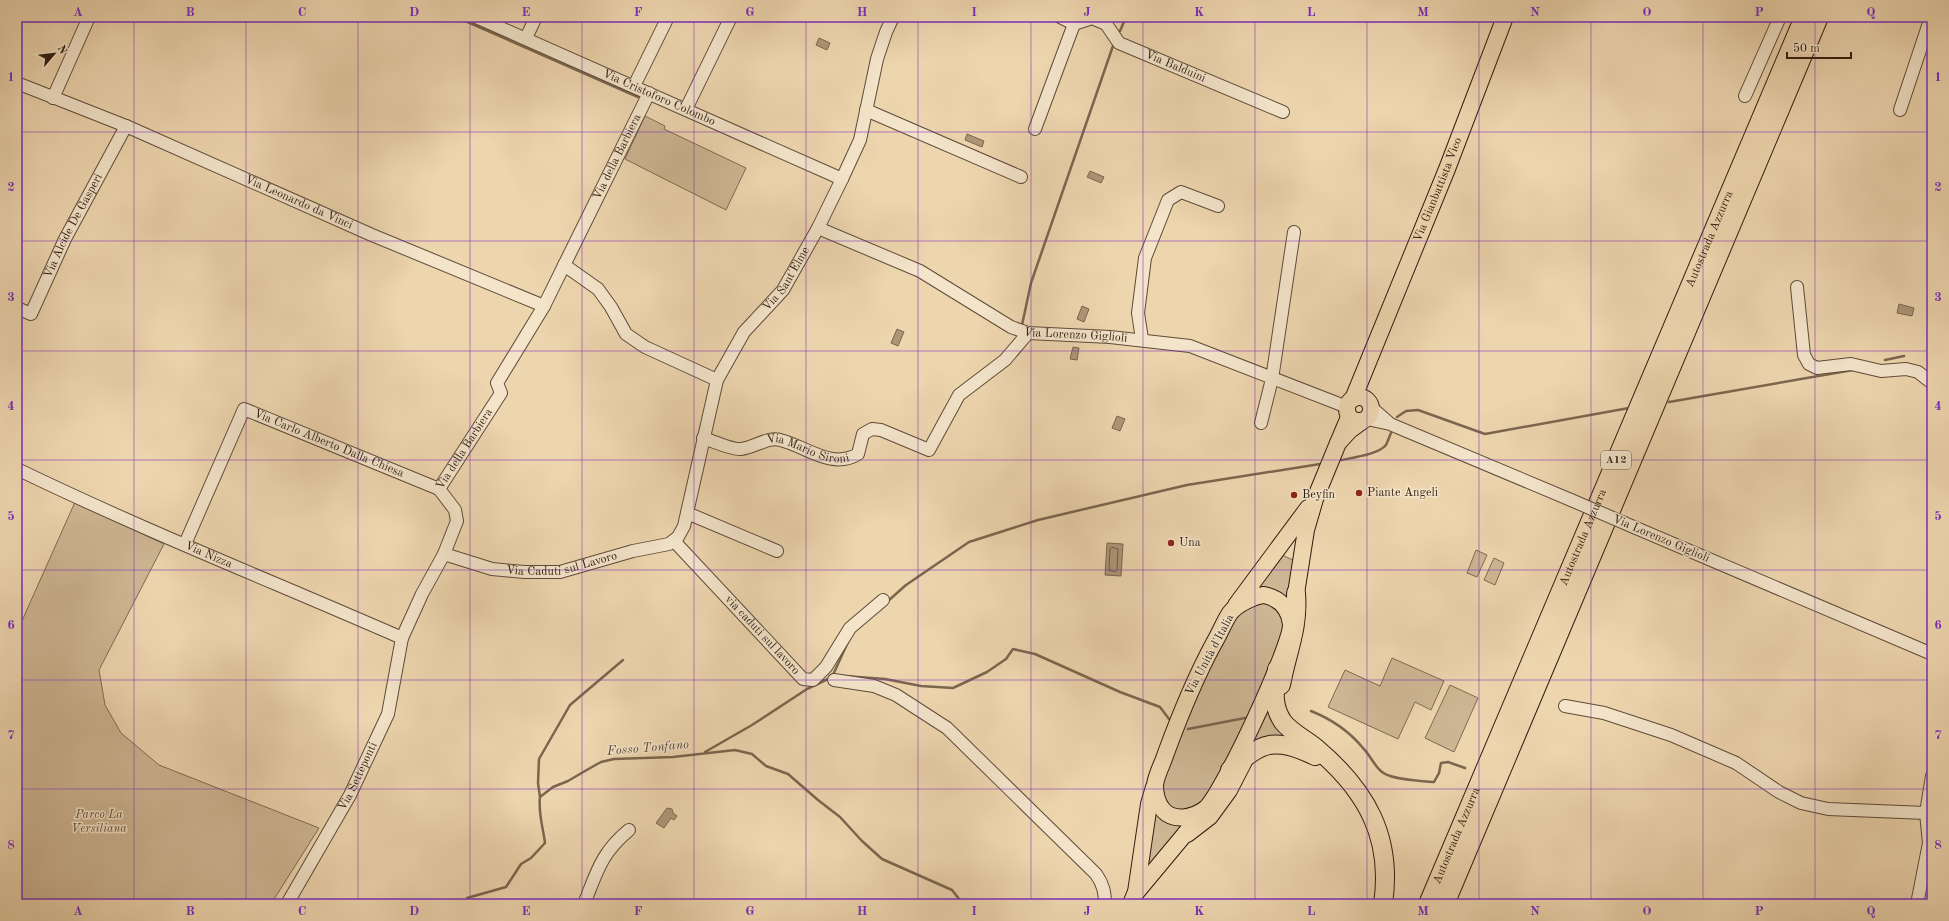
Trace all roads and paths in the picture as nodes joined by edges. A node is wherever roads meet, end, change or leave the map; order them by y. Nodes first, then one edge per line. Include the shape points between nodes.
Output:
1 (89, 17) edge
2 (476, 17) edge
3 (536, 17) edge
4 (668, 17) edge
5 (731, 17) edge
6 (893, 17) edge
7 (1060, 17) edge
8 (1780, 17) edge
9 (1804, 17) edge
10 (1819, 17) edge
11 (1931, 17) edge
12 (1503, 18) edge
13 (1074, 24) junction
14 (526, 38) junction
15 (17, 83) edge
16 (634, 86) junction
17 (649, 93) junction
18 (1745, 96) dead end
19 (53, 98) junction
20 (686, 109) junction
21 (866, 110) junction
22 (1900, 110) dead end
23 (1283, 112) dead end
24 (126, 126) junction
25 (1036, 129) dead end
26 (1021, 177) dead end
27 (842, 179) junction
28 (1218, 206) dead end
29 (818, 228) junction
30 (1294, 232) dead end
31 (564, 265) junction
32 (1797, 287) dead end
33 (544, 306) junction
34 (17, 308) edge
35 (1028, 333) junction
36 (1142, 340) junction
37 (717, 380) junction
38 (1272, 380) junction
39 (1932, 383) edge
40 (1359, 410) junction
41 (1261, 423) dead end
42 (703, 438) junction
43 (17, 469) edge
44 (439, 488) junction
45 (1315, 499) junction
46 (687, 513) junction
47 (676, 539) junction
48 (185, 544) junction
49 (777, 552) dead end
50 (444, 554) junction
51 (1296, 593) junction
52 (883, 600) dead end
53 (1231, 612) junction
54 (1291, 626) junction
55 (402, 638) junction
56 (1932, 654) edge
57 (1277, 669) junction
58 (834, 680) dead end
59 (1565, 706) dead end
60 (1246, 756) junction
61 (1331, 763) junction
62 (1230, 770) junction
63 (1932, 776) edge
64 (1155, 784) junction
65 (1205, 809) junction
66 (1926, 813) junction
67 (629, 830) dead end
68 (1186, 833) junction
69 (1133, 899) edge
70 (287, 904) edge
71 (584, 904) edge
72 (1105, 904) edge
73 (1383, 904) edge
74 (1428, 904) edge
75 (1445, 904) edge
76 (1917, 904) edge

1 - 19 street
2 - 14 street, Via Cristoforo Colombo
3 - 14 street
4 - 16 street
5 - 20 street
6 - 21 street, Via Sant'Elme via 877,59
7 - 13 street
8 - 18 street
9 - 74 highway, Autostrada Azzurra / A12
10 - 75 highway, Autostrada Azzurra / A12
11 - 22 street
12 - 40 main road, Via Gianbattista Vico via 1447,169 1369,361
13 - 23 street, Via Balduini via 1092,18 1106,24 1118,43
13 - 25 street
14 - 16 street, Via Cristoforo Colombo
15 - 19 street, Via Leonardo da Vinci
16 - 17 street, Via Cristoforo Colombo
17 - 20 street, Via Cristoforo Colombo
17 - 31 street, Via della Barbiera
19 - 24 street, Via Leonardo da Vinci
20 - 27 street, Via Cristoforo Colombo
21 - 26 street
21 - 27 street, Via Sant'Elme via 860,140
24 - 33 street, Via Leonardo da Vinci
24 - 34 street, Via Alcide De Gasperi via 65,239 31,314
27 - 29 street, Via Sant'Elme
28 - 36 street via 1181,192 1168,200 1145,258 1138,313
29 - 35 street, Via Lorenzo Giglioli via 915,268 1011,327
29 - 37 street, Via Sant'Elme via 784,290 744,332
30 - 38 street
31 - 33 street, Via della Barbiera
31 - 37 street via 598,289 626,334 645,348
32 - 39 street via 1804,354 1809,364 1817,368 1852,364 1881,371 1906,369 1918,372
33 - 44 street, Via della Barbiera via 497,383 501,393
35 - 36 street, Via Lorenzo Giglioli
35 - 42 street, Via Mario Sironi via 1006,360 959,395 929,450 882,430 872,429 863,434 858,454 850,459 836,460 778,439 740,450
36 - 38 street, Via Lorenzo Giglioli via 1190,346
37 - 42 street, Via Sant'Elme
38 - 40 street, Via Lorenzo Giglioli
38 - 41 street
40 - 45 main road, Via Gianbattista Vico via 1338,443
40 - 56 street, Via Lorenzo Giglioli, bridge
42 - 46 street, Via Sant'Elme
43 - 48 street, Via Nizza via 146,530
44 - 48 street, Via Carlo Alberto Dalla Chiesa via 244,409
44 - 50 street, Via della Barbiera via 455,510 457,521
45 - 51 main road via 1306,530
45 - 53 main road
46 - 47 street, Via Sant'Elme via 684,526
46 - 49 street
47 - 50 street, Via Caduti sul Lavoro via 669,544 633,551 560,572 492,569
47 - 52 street, via caduti sul lavoro via 803,679 814,680 826,667 850,628
48 - 55 street, Via Nizza
50 - 55 street, Via della Barbiera
51 - 54 main road
51 - 61 highway via 1295,630 1281,684 1280,702 1292,724 1316,742
53 - 54 main road, Via Unità d'Italia via 1257,596 1273,597 1285,607
53 - 64 main road, Via Unità d'Italia via 1190,692
54 - 57 main road, Via Unità d'Italia
55 - 70 street, Via Setteponti via 388,714 350,795
57 - 61 highway via 1273,700 1277,712 1288,728
57 - 62 main road, Via Unità d'Italia
58 - 72 street via 874,686 896,695 948,728 1096,874 1105,892
59 - 66 street via 1618,717 1692,743 1736,763 1779,792 1801,803 1828,809
60 - 61 highway via 1264,745 1282,745 1302,750
60 - 62 highway
60 - 68 highway via 1228,790 1209,816
61 - 73 highway via 1353,784 1375,821 1383,849
62 - 65 main road, Via Unità d'Italia
63 - 66 street
64 - 65 main road, Via Unità d'Italia via 1158,803 1171,816 1185,818
64 - 69 main road, Via Unità d'Italia via 1149,804
65 - 68 main road, Via Unità d'Italia
66 - 76 street via 1929,843
67 - 71 street via 618,839 602,860
68 - 69 main road, Via Unità d'Italia

